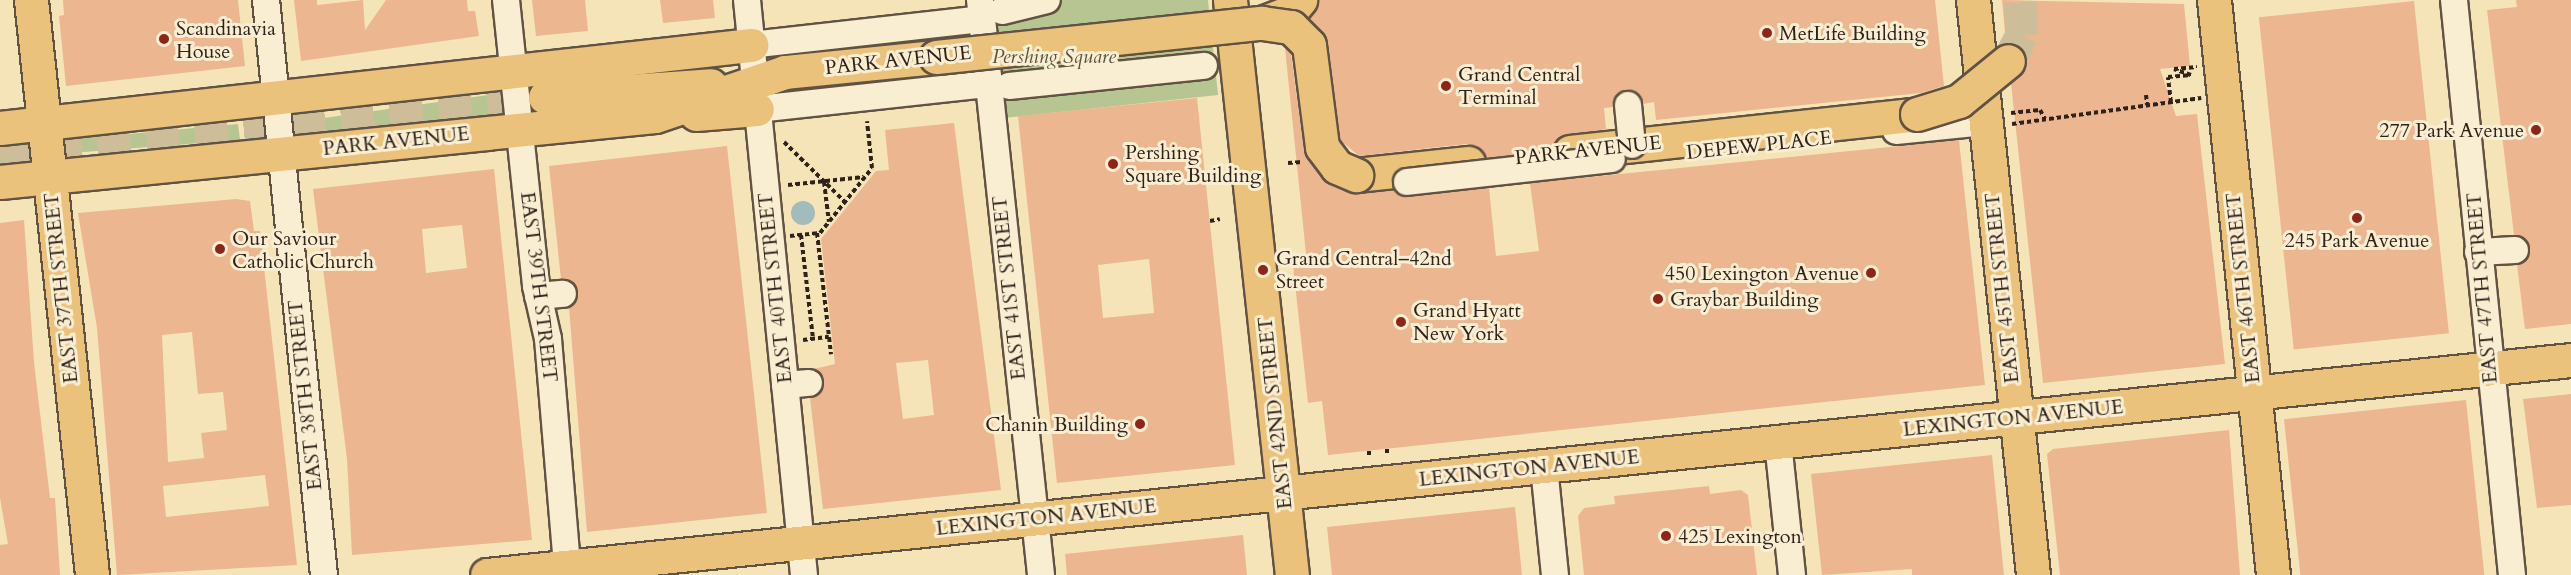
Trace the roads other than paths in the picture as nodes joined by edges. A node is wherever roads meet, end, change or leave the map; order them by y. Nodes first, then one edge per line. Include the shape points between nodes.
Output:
1 (31, 0) edge
2 (266, 0) edge
3 (506, 0) edge
4 (747, 0) edge
5 (1047, 0) edge
6 (1230, 0) edge
7 (1300, 0) edge
8 (1972, 0) edge
9 (2214, 0) edge
10 (2454, 0) edge
11 (988, 10) edge
12 (1262, 23) junction
13 (2008, 61) tunnel mouth
14 (1204, 66) dead end
15 (748, 69) junction
16 (514, 74) junction
17 (999, 85) junction
18 (545, 98) tunnel mouth
19 (276, 99) junction
20 (1628, 105) dead end
21 (2002, 120) junction
22 (44, 123) junction
23 (0, 128) edge
24 (519, 128) junction
25 (1622, 152) junction
26 (280, 153) junction
27 (1356, 175) junction
28 (50, 176) junction
29 (0, 182) edge
30 (2515, 250) dead end
31 (2478, 252) junction
32 (2571, 360) edge
33 (2489, 369) junction
34 (2254, 392) junction
35 (2016, 417) junction
36 (1778, 442) junction
37 (1544, 467) junction
38 (1284, 494) junction
39 (1034, 518) junction
40 (801, 542) junction
41 (567, 571) edge
42 (92, 575) edge
43 (324, 575) edge
44 (487, 575) edge
45 (804, 575) edge
46 (1041, 575) edge
47 (1292, 575) edge
48 (1555, 575) edge
49 (1792, 575) edge
50 (2033, 575) edge
51 (2274, 575) edge
52 (2512, 575) edge

1 - 22 main road, EAST 37TH STREET
2 - 19 street, EAST 38TH STREET
3 - 16 street, EAST 39TH STREET
4 - 15 street, EAST 40TH STREET
5 - 11 street, PARK AVENUE
6 - 38 main road, EAST 42ND STREET
7 - 12 main road, PARK AVENUE via 1290,12
8 - 21 main road, EAST 45TH STREET
9 - 34 main road, EAST 46TH STREET
10 - 31 street, EAST 47TH STREET
11 - 15 street, PARK AVENUE
11 - 17 street, EAST 41ST STREET
12 - 15 main road, PARK AVENUE, bridge via 785,72
12 - 27 main road, PARK AVENUE, bridge via 1291,27 1306,38 1322,147 1337,167
13 - 25 main road, PARK AVENUE, bridge via 1965,96 1932,112
14 - 17 street, PARK AVENUE
15 - 16 main road, PARK AVENUE
15 - 17 street, PARK AVENUE
15 - 18 main road
15 - 24 main road, PARK AVENUE via 655,116
15 - 40 street, EAST 40TH STREET via 797,384
16 - 19 main road, PARK AVENUE
16 - 24 street, EAST 39TH STREET
17 - 39 street, EAST 41ST STREET
19 - 22 main road, PARK AVENUE
19 - 26 street, EAST 38TH STREET
20 - 25 street, bridge
21 - 25 street, DEPEW PLACE
21 - 35 main road, EAST 45TH STREET
22 - 23 main road, PARK AVENUE
22 - 28 main road, EAST 37TH STREET
24 - 26 main road, PARK AVENUE
24 - 41 street, EAST 39TH STREET via 551,295 548,339
25 - 27 main road, PARK AVENUE
25 - 27 street, DEPEW PLACE, bridge via 1407,182 1370,182
26 - 28 main road, PARK AVENUE
26 - 43 street, EAST 38TH STREET
28 - 29 main road, PARK AVENUE
28 - 42 main road, EAST 37TH STREET
30 - 31 street
31 - 33 street, EAST 47TH STREET
32 - 33 main road, LEXINGTON AVENUE
33 - 34 main road, LEXINGTON AVENUE
33 - 52 street, EAST 47TH STREET
34 - 35 main road, LEXINGTON AVENUE
34 - 51 main road, EAST 46TH STREET
35 - 36 main road, LEXINGTON AVENUE
35 - 50 main road, EAST 45TH STREET
36 - 37 main road, LEXINGTON AVENUE
36 - 49 street
37 - 38 main road, LEXINGTON AVENUE
37 - 48 street
38 - 39 main road, LEXINGTON AVENUE
38 - 47 main road, EAST 42ND STREET
39 - 40 main road, LEXINGTON AVENUE
39 - 46 street, EAST 41ST STREET
40 - 41 main road, LEXINGTON AVENUE
40 - 45 street, EAST 40TH STREET
41 - 44 main road, LEXINGTON AVENUE

